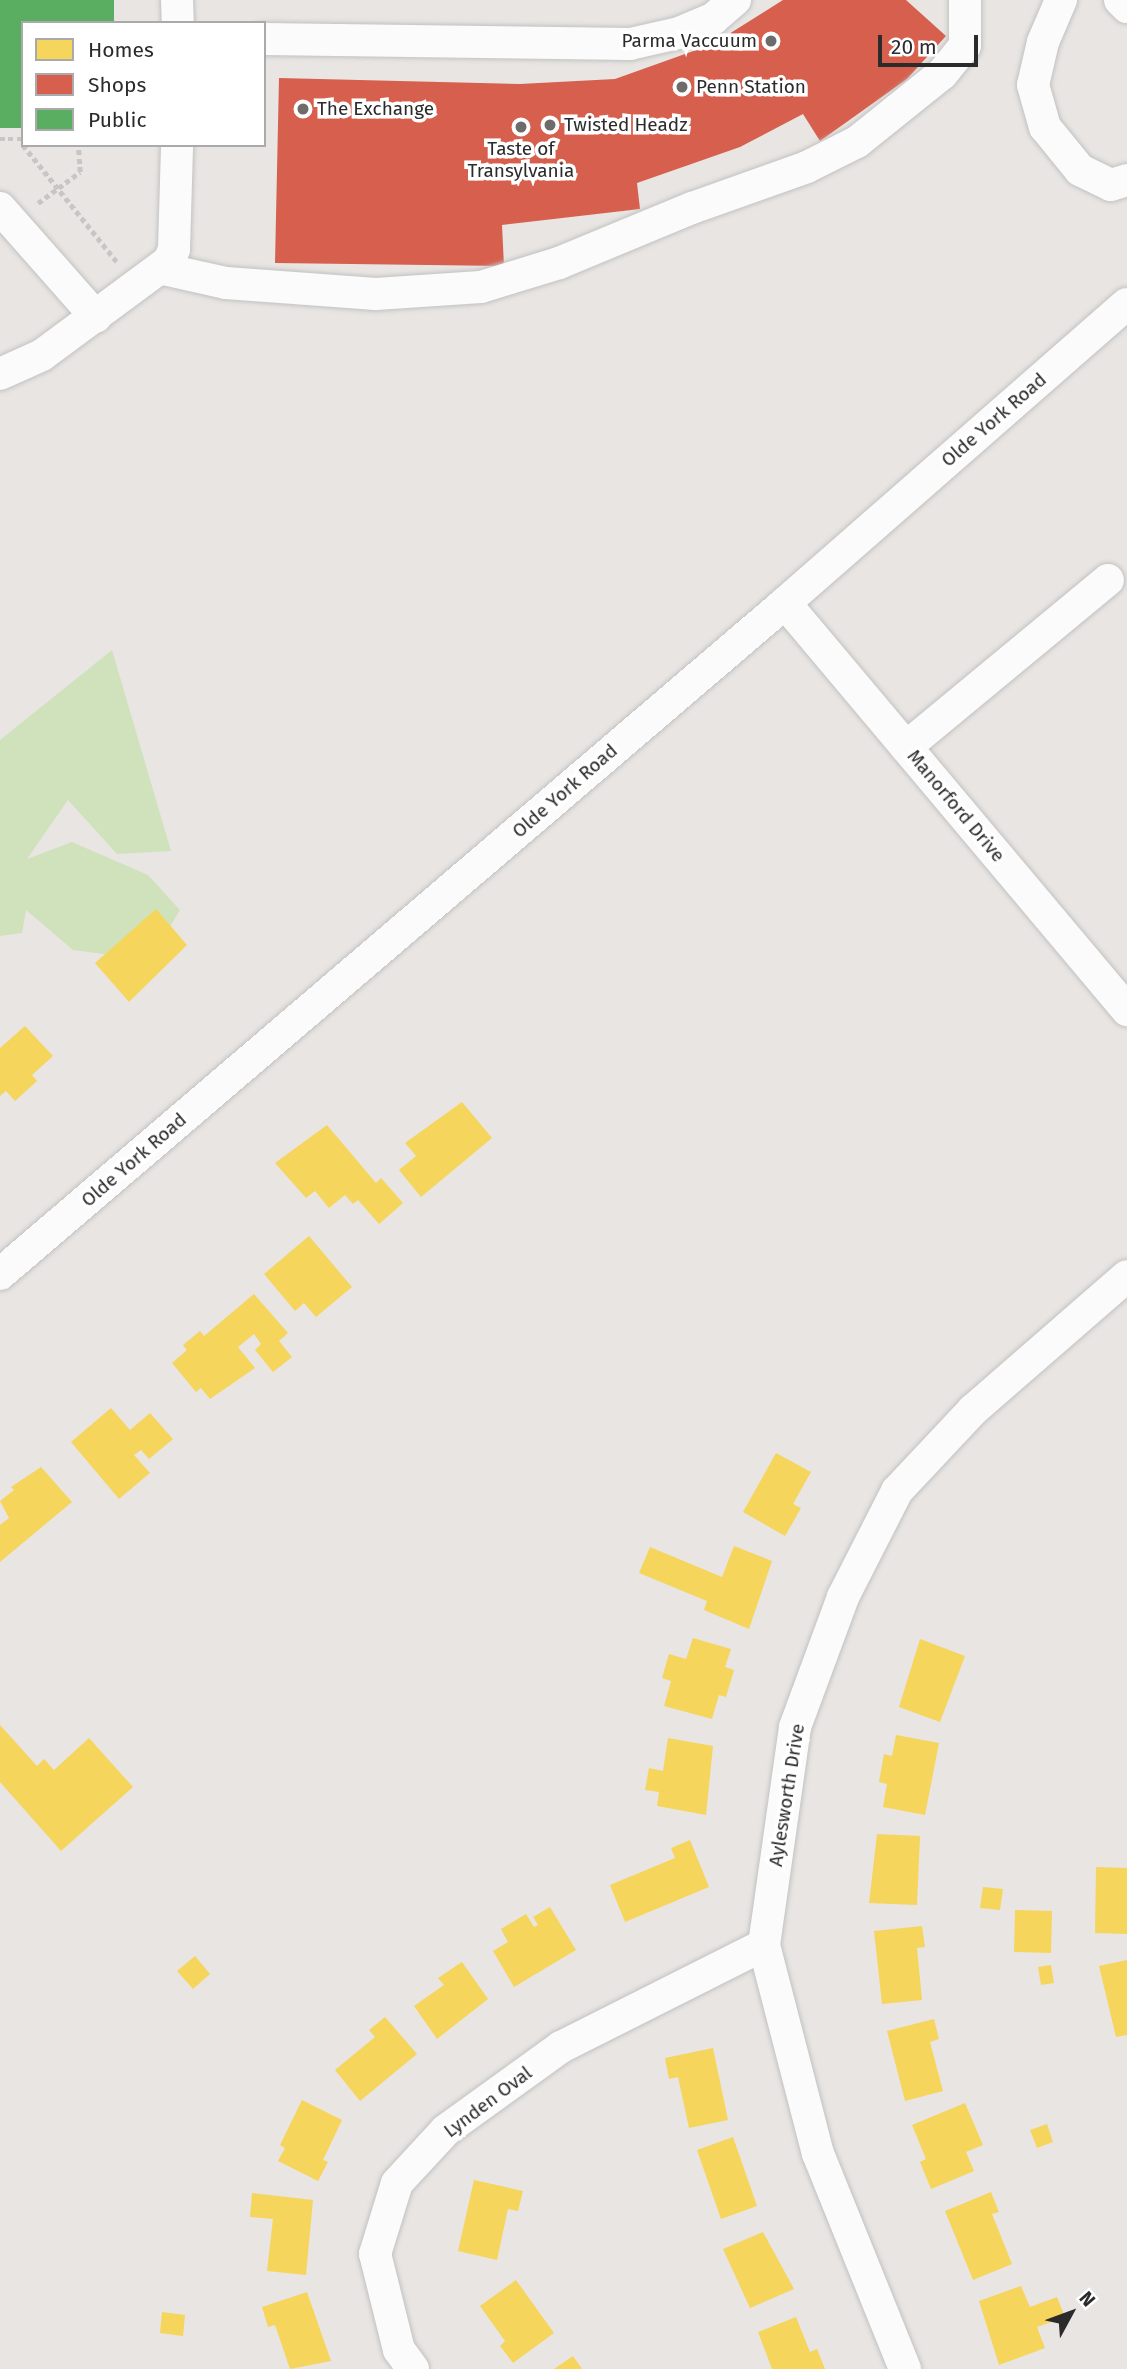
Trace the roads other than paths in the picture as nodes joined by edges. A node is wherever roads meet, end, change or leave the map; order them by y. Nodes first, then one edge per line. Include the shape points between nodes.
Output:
1 (177, 0) edge
2 (735, 0) edge
3 (965, 0) edge
4 (1061, 0) edge
5 (1120, 0) edge
6 (1127, 7) edge
7 (178, 21) edge
8 (266, 39) edge
9 (177, 147) edge
10 (1127, 180) edge
11 (5, 214) edge
12 (150, 278) junction
13 (96, 317) junction
14 (1122, 318) edge
15 (0, 374) edge
16 (1108, 580) dead end
17 (785, 603) junction
18 (906, 747) junction
19 (1117, 976) edge
20 (1127, 1010) edge
21 (0, 1275) edge
22 (1127, 1276) edge
23 (764, 1945) junction
24 (413, 2369) edge
25 (905, 2369) edge

1 - 7 street
2 - 8 street via 714,18 679,33 630,44
3 - 12 street via 965,46 942,74 857,142 807,167 559,263 481,287 376,294
4 - 10 street via 1043,42 1033,85 1045,127 1080,170 1111,185
5 - 6 street
9 - 12 street via 174,249
11 - 13 street
12 - 13 street
13 - 15 street via 43,355
14 - 17 street, Olde York Road
16 - 18 street
17 - 18 street, Manorford Drive
17 - 21 street, Olde York Road
18 - 19 street, Manorford Drive
19 - 20 street, Manorford Drive
22 - 23 street, Aylesworth Drive via 974,1410 897,1491 843,1597 795,1727
23 - 24 street, Lynden Oval via 561,2048 446,2130 397,2183 374,2254 399,2350
23 - 25 street, Aylesworth Drive via 818,2154

